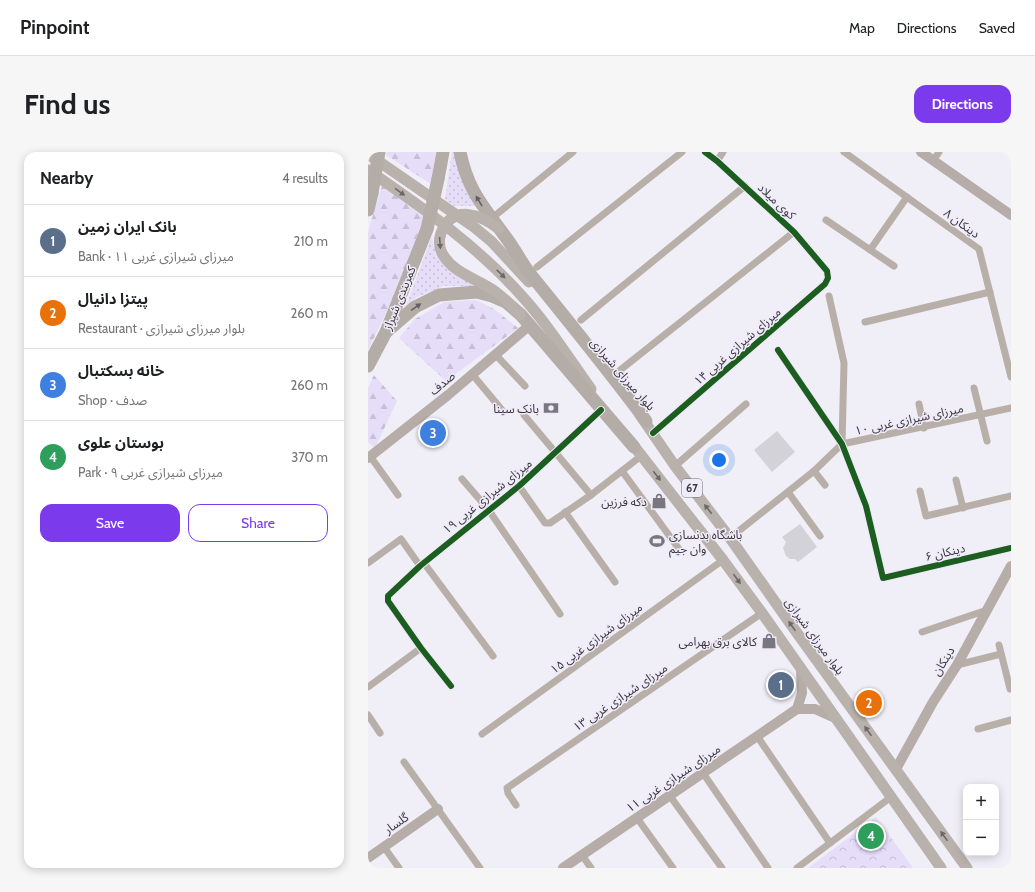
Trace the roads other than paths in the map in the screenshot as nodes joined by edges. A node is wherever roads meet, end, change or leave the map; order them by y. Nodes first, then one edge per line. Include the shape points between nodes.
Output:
1 (379, 152) edge
2 (443, 152) edge
3 (573, 152) edge
4 (682, 152) edge
5 (705, 152) edge
6 (723, 152) edge
7 (844, 152) edge
8 (921, 152) edge
9 (462, 153) edge
10 (368, 154) edge
11 (936, 156) edge
12 (717, 160) junction
13 (368, 170) edge
14 (745, 186) junction
15 (907, 197) junction
16 (368, 210) edge
17 (497, 214) dead end
18 (1011, 216) edge
19 (826, 220) dead end
20 (499, 229) junction
21 (794, 232) junction
22 (870, 250) junction
23 (894, 266) dead end
24 (537, 267) dead end
25 (827, 271) joint
26 (990, 292) junction
27 (829, 296) dead end
28 (526, 320) junction
29 (581, 320) dead end
30 (865, 322) dead end
31 (386, 332) junction
32 (778, 350) dead end
33 (495, 354) junction
34 (368, 366) edge
35 (619, 371) dead end
36 (472, 374) junction
37 (1011, 377) edge
38 (524, 386) dead end
39 (974, 388) dead end
40 (746, 404) dead end
41 (920, 404) dead end
42 (1011, 408) edge
43 (502, 410) dead end
44 (601, 410) junction
45 (524, 414) dead end
46 (981, 415) junction
47 (646, 421) junction
48 (924, 428) junction
49 (653, 433) junction
50 (987, 442) dead end
51 (842, 444) junction
52 (557, 452) junction
53 (637, 452) junction
54 (369, 457) edge
55 (675, 466) junction
56 (622, 471) junction
57 (814, 471) junction
58 (462, 479) dead end
59 (956, 480) dead end
60 (826, 485) dead end
61 (519, 486) junction
62 (920, 491) dead end
63 (788, 492) junction
64 (398, 495) dead end
65 (591, 495) junction
66 (1011, 496) edge
67 (963, 508) junction
68 (488, 509) junction
69 (565, 512) junction
70 (820, 536) dead end
71 (730, 538) junction
72 (1011, 548) edge
73 (679, 549) dead end
74 (723, 560) junction
75 (368, 563) edge
76 (422, 564) junction
77 (1011, 566) edge
78 (615, 582) dead end
79 (987, 610) junction
80 (762, 613) junction
81 (560, 614) dead end
82 (922, 632) dead end
83 (999, 645) dead end
84 (421, 648) junction
85 (1002, 654) junction
86 (493, 656) dead end
87 (957, 665) junction
88 (801, 670) junction
89 (451, 686) dead end
90 (368, 687) edge
91 (1010, 688) edge
92 (797, 709) junction
93 (368, 715) edge
94 (835, 718) junction
95 (1010, 718) edge
96 (978, 729) dead end
97 (380, 733) dead end
98 (482, 734) dead end
99 (757, 736) junction
100 (404, 762) dead end
101 (896, 769) junction
102 (703, 773) junction
103 (670, 796) junction
104 (891, 797) junction
105 (516, 805) dead end
106 (438, 809) junction
107 (637, 818) junction
108 (830, 843) junction
109 (384, 847) junction
110 (582, 855) junction
111 (368, 858) edge
112 (937, 866) edge
113 (399, 868) edge
114 (480, 868) edge
115 (563, 868) edge
116 (591, 868) edge
117 (673, 868) edge
118 (722, 868) edge
119 (768, 868) edge
120 (797, 868) edge
121 (967, 868) edge

1 - 16 highway, bridge
2 - 31 highway, کمربندی شیراز, bridge via 427,229
3 - 17 street
4 - 24 street
5 - 12 street, کوی میلاد
6 - 12 street
7 - 15 street, ۸ دینکان
8 - 11 street
20 -> 9 highway via 469,185
10 - 47 main road, بلوار میرزای شیرازی / 67 via 462,218 491,241 521,272 610,382
11 - 18 street
12 - 14 street, کوی میلاد
13 -> 53 main road, 67 via 456,233 505,278 536,313
14 - 21 street, کوی میلاد
14 - 29 street
15 - 22 street
15 - 26 street, ۸ دینکان via 979,249
19 - 22 street
20 -> 28 main road, bridge via 481,217 468,214 457,216 443,227 439,245 451,265 496,292
20 - 47 highway via 530,273 576,328
21 - 25 street, کوی میلاد
21 - 35 street
22 - 23 street
25 - 49 street, ۱۴ میرزای شیرازی غربی via 828,278 825,284
26 - 30 street
26 - 37 street, ۸ دینکان
27 - 51 street via 844,363
31 -> 28 highway via 415,307 439,294 469,292 492,296 506,302
28 - 33 street, صدف
28 - 44 highway
31 - 34 highway, کمربندی شیراز
32 - 51 street
33 - 36 street, صدف
33 - 38 street
36 - 43 street
36 - 54 street, صدف
39 - 46 street
40 - 55 street
41 - 48 street
42 - 46 street, ۱۰ میرزای شیرازی غربی
44 - 52 street, ۱۹ میرزای شیرازی غربی
44 - 53 highway
45 - 52 street
46 - 48 street, ۱۰ میرزای شیرازی غربی
46 - 50 street
47 - 49 main road, بلوار میرزای شیرازی / 67
48 - 51 street, ۱۰ میرزای شیرازی غربی
49 - 55 main road, بلوار میرزای شیرازی / 67
51 - 57 street, ۱۰ میرزای شیرازی غربی
51 - 72 street, دینکان ۶ via 866,506 883,578
52 - 61 street, ۱۹ میرزای شیرازی غربی
52 - 65 street
53 - 56 street
53 -> 74 main road, 67
54 - 64 street
71 -> 55 main road, بلوار میرزای شیرازی / 67
56 - 65 street
56 - 73 street
57 - 60 street
57 - 63 street, ۱۰ میرزای شیرازی غربی
58 - 68 street
59 - 67 street
61 - 68 street, ۱۹ میرزای شیرازی غربی
61 - 69 street via 547,524
62 - 67 street via 926,516
63 - 70 street
63 - 71 street, ۱۰ میرزای شیرازی غربی
65 - 69 street
66 - 67 street
68 - 76 street, ۱۹ میرزای شیرازی غربی
68 - 81 street
69 - 78 street
101 -> 71 main road, بلوار میرزای شیرازی / 67
74 -> 80 main road, 67
74 - 98 street, ۱۵ میرزای شیرازی غربی
75 - 76 street via 401,539
76 - 84 street, ۱۹ میرزای شیرازی غربی via 388,596
76 - 86 street
77 - 79 street, دینکان
79 - 82 street
79 - 87 street, دینکان
80 - 88 main road, 67
80 - 105 street, ۱۳ میرزای شیرازی غربی via 507,788
83 - 85 street
84 - 89 street
84 - 90 street
85 - 87 street
85 - 91 street
87 - 101 street, دینکان
88 - 92 street via 802,693
88 - 94 main road, 67
92 - 94 street via 814,709
92 - 99 street, میرزای شیرازی غربی ۱۱
93 - 97 street
94 - 104 main road, 67
95 - 96 street
99 - 102 street, میرزای شیرازی غربی ۱۱
99 - 108 street
100 - 106 street
121 -> 101 main road, بلوار میرزای شیرازی / 67
102 - 103 street, میرزای شیرازی غربی ۱۱
102 - 119 street
103 - 107 street, میرزای شیرازی غربی ۱۱
103 - 118 street
104 - 108 street
104 - 112 main road, 67
106 - 109 street, گلسار
106 - 114 street
107 - 110 street, میرزای شیرازی غربی ۱۱
107 - 117 street
108 - 120 street
109 - 111 street, گلسار
109 - 113 street
110 - 115 street, میرزای شیرازی غربی ۱۱
110 - 116 street

